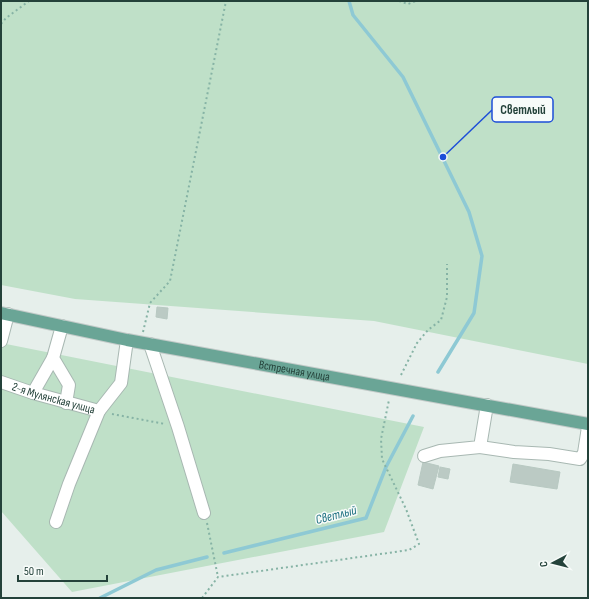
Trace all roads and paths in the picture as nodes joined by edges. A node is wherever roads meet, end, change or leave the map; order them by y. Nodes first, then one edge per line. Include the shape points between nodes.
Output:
1 (29, 1) edge
2 (226, 1) edge
3 (399, 1) edge
4 (416, 1) edge
5 (1, 24) edge
6 (447, 264) dead end
7 (4, 314) edge
8 (62, 326) junction
9 (128, 340) junction
10 (1, 341) edge
11 (146, 343) junction
12 (53, 358) junction
13 (401, 375) dead end
14 (1, 382) edge
15 (392, 389) junction
16 (33, 393) junction
17 (66, 403) junction
18 (487, 405) junction
19 (99, 412) junction
20 (588, 424) edge
21 (178, 426) junction
22 (588, 428) edge
23 (480, 447) junction
24 (424, 456) dead end
25 (204, 513) joint
26 (56, 522) dead end
27 (218, 577) junction
28 (202, 598) edge

1 - 5 path
2 - 11 path via 170,281 150,302
3 - 4 path via 408,4
6 - 13 path via 447,297 441,320 417,343
7 - 8 main road, Встречная улица
7 - 10 street
8 - 9 main road, Встречная улица
8 - 12 street
9 - 11 main road, Встречная улица
9 - 19 street, 2-я Мулянская улица via 121,383
11 - 15 main road, Встречная улица
11 - 21 street
12 - 16 street
12 - 17 street via 69,385
14 - 16 street, 2-я Мулянская улица
15 - 18 main road, Встречная улица
15 - 27 path via 381,439 382,459 406,509 419,544 409,550
16 - 17 street, 2-я Мулянская улица
17 - 19 street, 2-я Мулянская улица
18 - 20 main road, Встречная улица
18 - 23 street
19 - 21 path
19 - 26 street
21 - 25 street
22 - 23 street via 584,453 580,459
23 - 24 street via 440,451
25 - 27 path
27 - 28 path

